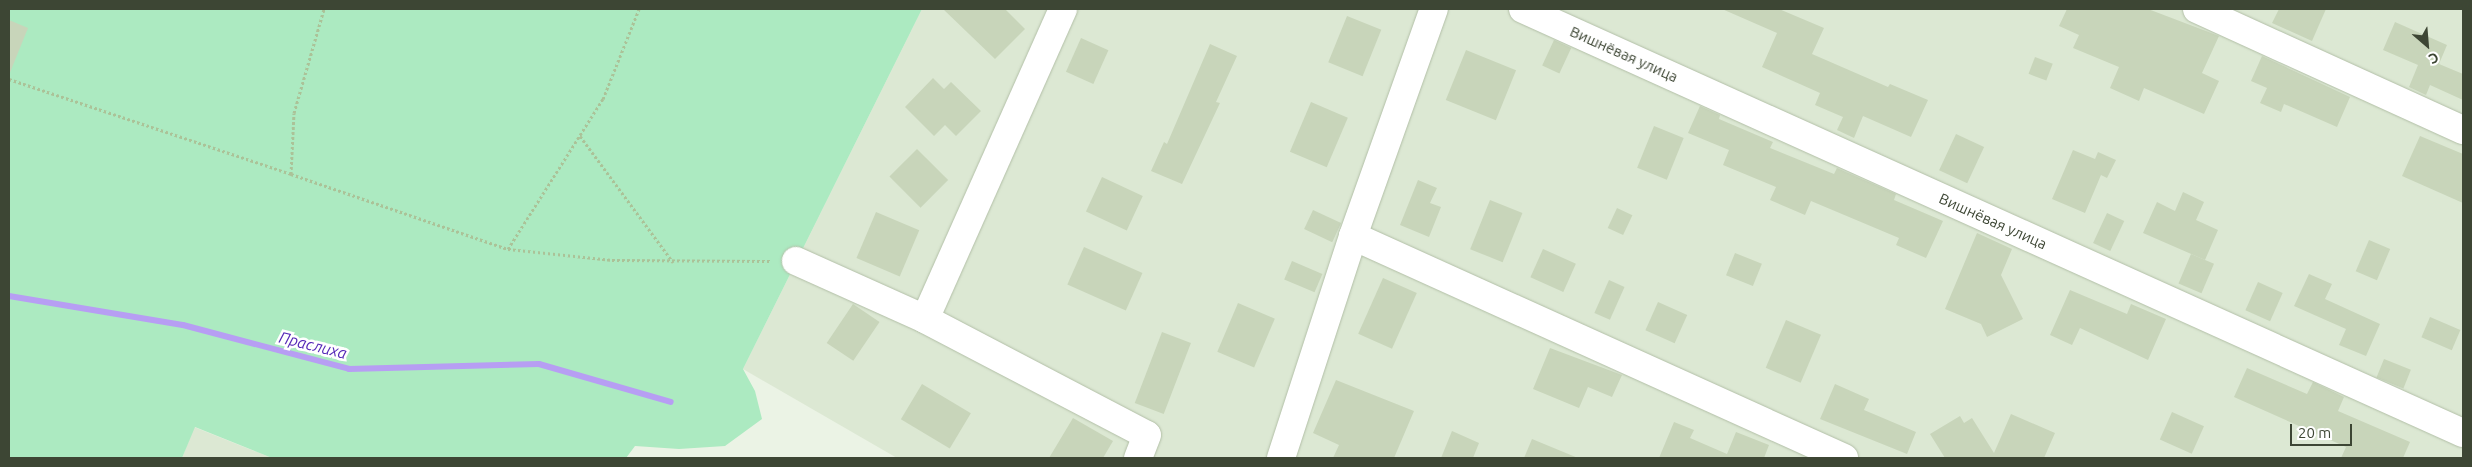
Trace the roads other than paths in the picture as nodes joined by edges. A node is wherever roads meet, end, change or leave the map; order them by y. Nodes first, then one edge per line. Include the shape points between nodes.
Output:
1 (1063, 9) edge
2 (1434, 9) edge
3 (1523, 9) edge
4 (2197, 9) edge
5 (2463, 130) edge
6 (1353, 236) junction
7 (796, 261) road end
8 (925, 319) junction
9 (2463, 433) edge
10 (1138, 458) edge
11 (1281, 458) edge
12 (1844, 458) edge

1 - 8 street
2 - 6 street
3 - 9 street, Вишнёвая улица
4 - 5 street
6 - 11 street
6 - 12 street
7 - 8 street
8 - 10 street via 1147,435

